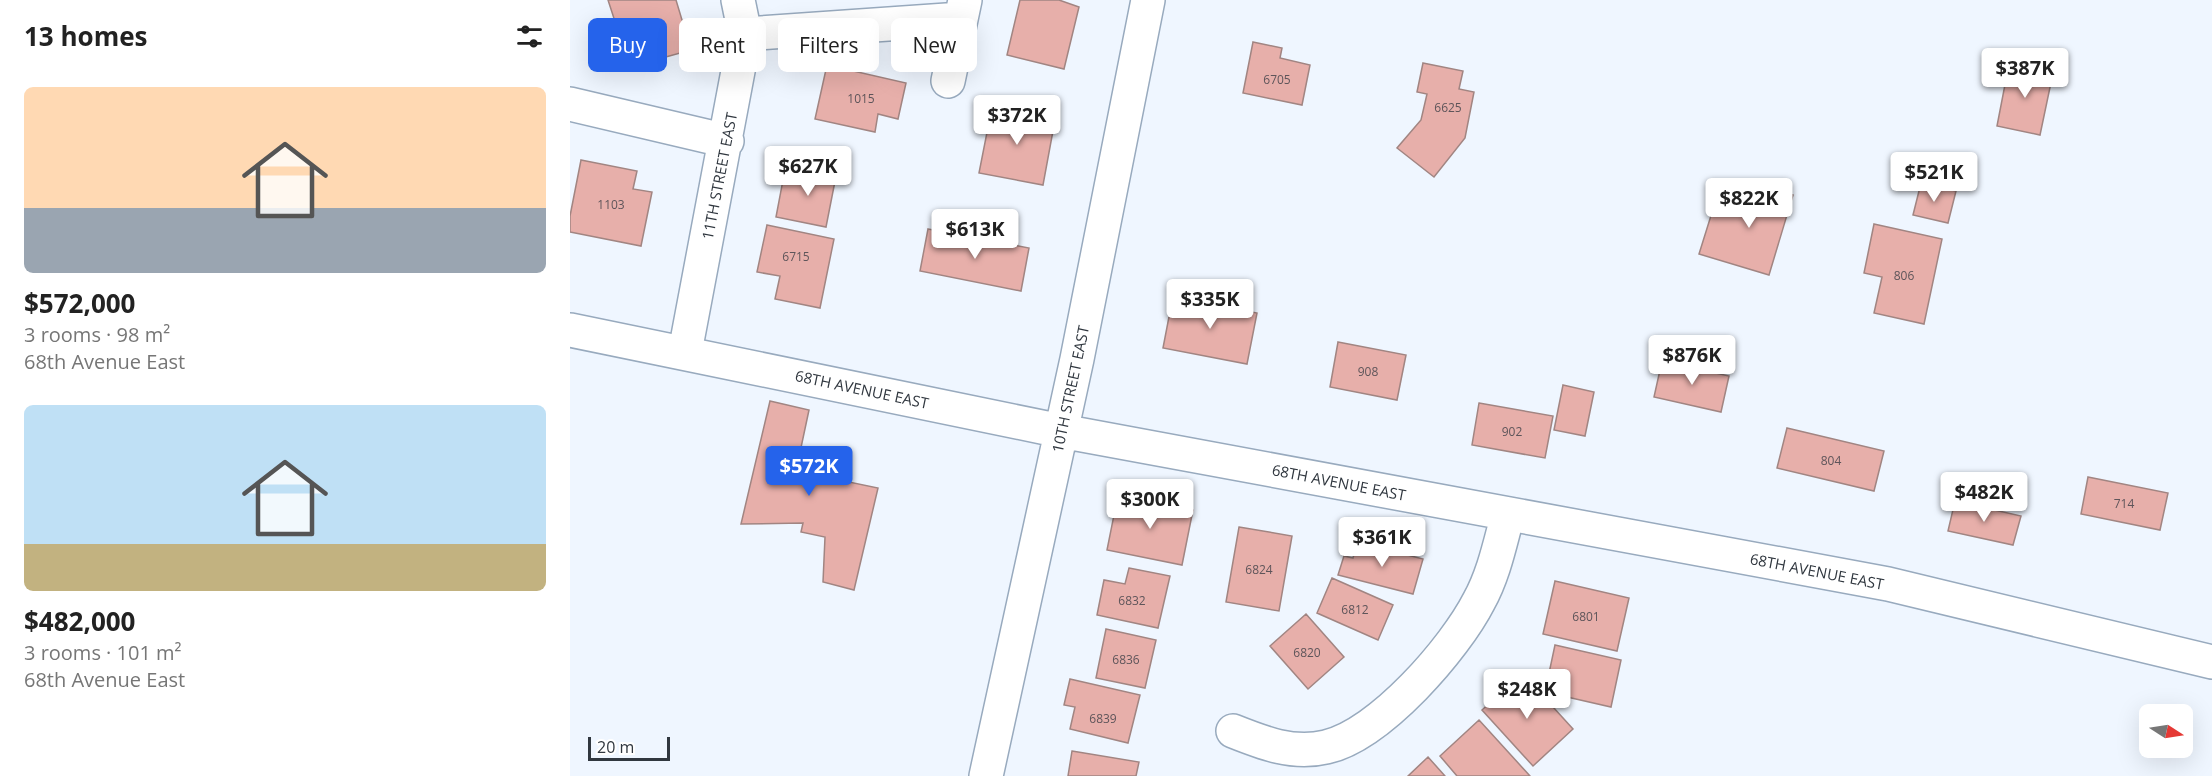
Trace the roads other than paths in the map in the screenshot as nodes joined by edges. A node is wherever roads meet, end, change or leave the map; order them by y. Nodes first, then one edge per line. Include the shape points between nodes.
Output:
1 (738, 0) edge
2 (1148, 0) edge
3 (963, 10) edge
4 (742, 18) edge
5 (766, 32) edge
6 (739, 72) edge
7 (948, 81) dead end
8 (570, 104) edge
9 (727, 141) junction
10 (570, 330) edge
11 (685, 352) junction
12 (1061, 431) junction
13 (1508, 514) junction
14 (2212, 662) edge
15 (1233, 731) dead end
16 (986, 776) edge

1 - 4 street, 11TH STREET EAST
2 - 12 street, 10TH STREET EAST
3 - 5 street
3 - 7 street
6 - 9 street, 11TH STREET EAST
8 - 9 street
9 - 11 street, 11TH STREET EAST
10 - 11 street, 68TH AVENUE EAST
11 - 12 street, 68TH AVENUE EAST
12 - 13 street, 68TH AVENUE EAST
12 - 16 street, 10TH STREET EAST
13 - 14 street, 68TH AVENUE EAST via 1888,584
13 - 15 street via 1480,600 1460,634 1440,660 1382,716 1328,747 1302,750 1272,746

